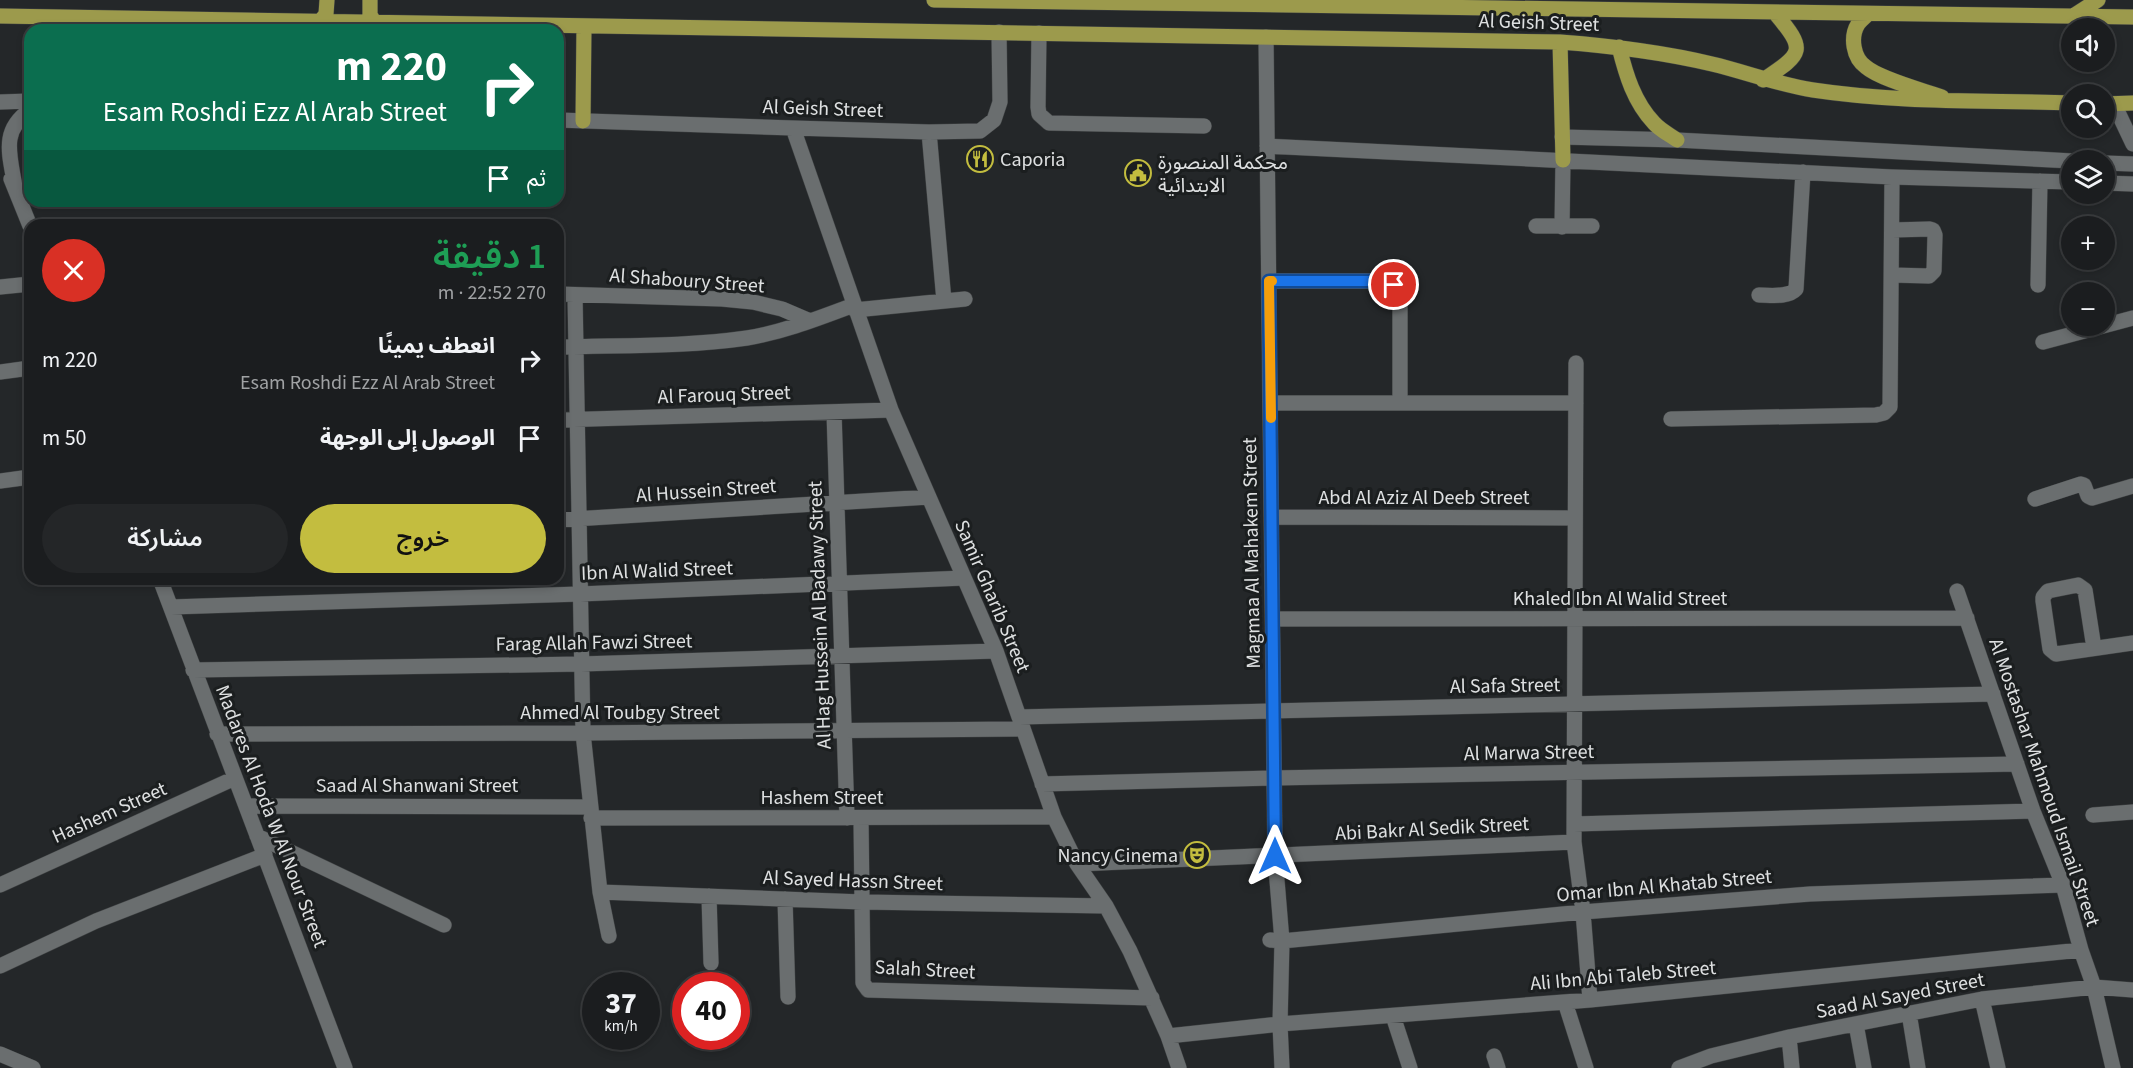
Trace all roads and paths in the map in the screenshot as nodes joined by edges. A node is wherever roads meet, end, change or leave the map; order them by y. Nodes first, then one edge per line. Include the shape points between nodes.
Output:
1 (327, 0) edge
2 (370, 0) edge
3 (934, 0) edge
4 (2098, 0) edge
5 (1008, 1) edge
6 (1274, 3) edge
7 (1610, 5) edge
8 (1786, 9) edge
9 (1869, 14) junction
10 (0, 16) edge
11 (2072, 17) junction
12 (2133, 17) edge
13 (320, 22) junction
14 (375, 23) junction
15 (384, 24) edge
16 (564, 26) edge
17 (584, 26) junction
18 (999, 32) junction
19 (1039, 33) junction
20 (1266, 37) junction
21 (1560, 42) junction
22 (1619, 47) junction
23 (1763, 80) junction
24 (24, 101) edge
25 (0, 102) edge
26 (1955, 102) junction
27 (2061, 103) edge
28 (2133, 103) edge
29 (2115, 104) edge
30 (24, 114) edge
31 (2115, 114) edge
32 (564, 120) edge
33 (583, 121) junction
34 (1204, 126) dead end
35 (793, 128) junction
36 (930, 132) junction
37 (1562, 137) junction
38 (1677, 140) junction
39 (2133, 144) edge
40 (1267, 146) junction
41 (0, 153) edge
42 (1563, 160) junction
43 (2061, 160) edge
44 (2115, 163) edge
45 (2133, 164) edge
46 (1803, 172) junction
47 (1892, 177) junction
48 (2040, 181) junction
49 (2061, 182) edge
50 (2115, 183) edge
51 (2133, 184) edge
52 (15, 187) junction
53 (27, 219) edge
54 (1536, 226) dead end
55 (1562, 226) junction
56 (1592, 226) dead end
57 (1892, 230) junction
58 (1892, 275) junction
59 (1269, 281) junction
60 (24, 284) edge
61 (2038, 285) dead end
62 (0, 286) edge
63 (564, 294) edge
64 (575, 295) junction
65 (1759, 295) dead end
66 (965, 299) dead end
67 (944, 301) junction
68 (854, 308) junction
69 (2133, 318) edge
70 (810, 321) junction
71 (2043, 342) dead end
72 (576, 346) junction
73 (564, 347) edge
74 (1576, 363) dead end
75 (24, 369) edge
76 (0, 372) edge
77 (1576, 402) junction
78 (1270, 403) junction
79 (1401, 403) junction
80 (891, 410) junction
81 (834, 412) junction
82 (1671, 418) dead end
83 (577, 419) junction
84 (564, 420) edge
85 (24, 478) edge
86 (0, 480) edge
87 (2133, 486) edge
88 (929, 497) junction
89 (2035, 499) dead end
90 (837, 502) junction
91 (1272, 517) junction
92 (1575, 518) junction
93 (579, 519) junction
94 (564, 520) edge
95 (964, 578) junction
96 (839, 583) junction
97 (162, 585) edge
98 (1957, 591) dead end
99 (580, 594) junction
100 (171, 607) junction
101 (1966, 618) junction
102 (1273, 619) junction
103 (1575, 619) junction
104 (2133, 644) edge
105 (2094, 648) junction
106 (996, 651) junction
107 (842, 656) junction
108 (581, 664) junction
109 (193, 670) junction
110 (1993, 694) junction
111 (1574, 704) junction
112 (1274, 711) junction
113 (1021, 723) junction
114 (844, 731) junction
115 (583, 733) junction
116 (217, 734) junction
117 (2017, 764) junction
118 (1574, 772) junction
119 (235, 778) junction
120 (1274, 778) junction
121 (1042, 784) junction
122 (246, 806) junction
123 (2033, 811) junction
124 (590, 812) junction
125 (2133, 812) edge
126 (2093, 815) dead end
127 (854, 818) junction
128 (1054, 818) junction
129 (1574, 824) junction
130 (257, 836) junction
131 (1574, 843) junction
132 (265, 855) junction
133 (1275, 856) junction
134 (1077, 864) junction
135 (0, 885) edge
136 (2063, 885) junction
137 (600, 892) junction
138 (709, 896) junction
139 (786, 899) junction
140 (862, 902) junction
141 (1106, 906) junction
142 (1584, 912) junction
143 (444, 925) dead end
144 (609, 936) dead end
145 (1276, 941) junction
146 (2081, 950) junction
147 (711, 963) dead end
148 (0, 966) edge
149 (2094, 987) junction
150 (2133, 990) edge
151 (788, 997) dead end
152 (1152, 998) junction
153 (1982, 999) junction
154 (1590, 1000) junction
155 (1565, 1002) junction
156 (1910, 1013) junction
157 (1393, 1016) junction
158 (1280, 1024) junction
159 (1856, 1024) junction
160 (1168, 1036) junction
161 (1789, 1037) junction
162 (0, 1054) edge
163 (1712, 1062) edge
164 (33, 1068) edge
165 (345, 1068) edge
166 (1179, 1068) edge
167 (1282, 1068) edge
168 (1410, 1068) edge
169 (1586, 1068) edge
170 (1679, 1068) edge
171 (1792, 1068) edge
172 (1864, 1068) edge
173 (1918, 1068) edge
174 (1998, 1068) edge
175 (2113, 1068) edge

1 - 13 main road via 326,14
2 - 14 main road via 370,15
3 - 5 main road, Al Geish Street
4 - 11 main road
5 - 6 main road, Al Geish Street
6 - 7 main road, Al Geish Street
7 - 8 main road, Al Geish Street
8 - 9 main road, Al Geish Street
8 - 23 main road via 1797,50 1792,60
9 - 11 main road, Al Geish Street
9 - 26 main road via 1858,25 1853,39 1855,54 1864,67
10 - 13 main road, Al Geish Street
11 - 12 main road, Al Geish Street
13 - 14 main road, Al Geish Street
14 - 15 main road, Al Geish Street
16 - 17 main road, Al Geish Street
17 - 18 main road, Al Geish Street
17 - 33 main road
18 - 19 main road, Al Geish Street
18 - 36 street, Al Geish Street via 1000,102 994,120 980,131
19 - 20 main road, Al Geish Street
19 - 34 street via 1038,107 1048,123
20 - 21 main road, Al Geish Street
20 - 40 street, Magmaa Al Mahakem Street
21 - 22 main road, Al Geish Street
21 - 37 main road
22 - 23 main road, Al Geish Street via 1716,65
22 - 38 main road via 1637,101 1655,124
23 - 26 main road, Al Geish Street via 1858,96
24 - 25 street
26 - 27 main road, Al Geish Street
28 - 29 main road
30 - 52 street via 12,127 9,138
31 - 39 street
32 - 33 street, Al Geish Street
33 - 35 street, Al Geish Street
35 - 36 street, Al Geish Street
35 - 68 street, Samir Gharib Street
36 - 67 street
37 - 38 street
37 - 42 main road
38 - 43 street
40 - 42 street
40 - 59 street, Magmaa Al Mahakem Street
41 - 52 street
42 - 46 street
42 - 55 street
44 - 45 street
46 - 47 street
46 - 65 street via 1796,289 1787,294
47 - 48 street
47 - 57 street
48 - 49 street
48 - 61 street
50 - 51 street
52 - 53 street
54 - 55 street
55 - 56 street
57 - 58 street
57 - 58 street via 1935,232 1932,274
58 - 82 street via 1891,398 1884,413
59 - 78 street, Magmaa Al Mahakem Street
59 - 79 street via 1387,281 1394,285 1400,299
60 - 62 street
63 - 64 street, Al Shaboury Street
64 - 70 street, Al Shaboury Street via 753,302
64 - 72 street
66 - 67 street
67 - 68 street
68 - 70 street
68 - 80 street, Samir Gharib Street
69 - 71 street
70 - 72 street via 718,341
72 - 73 street
72 - 83 street
74 - 77 street
75 - 76 street
77 - 79 street
77 - 92 street
78 - 79 street
78 - 91 street, Magmaa Al Mahakem Street
80 - 81 street, Al Farouq Street
80 - 88 street, Samir Gharib Street
81 - 83 street, Al Farouq Street
81 - 90 street, Al Hag Hussein Al Badawy Street
83 - 84 street, Al Farouq Street
83 - 93 street
85 - 86 street
87 - 89 street via 2092,498 2081,484
88 - 90 street, Al Hussein Street
88 - 95 street, Samir Gharib Street
90 - 93 street, Al Hussein Street
90 - 96 street, Al Hag Hussein Al Badawy Street
91 - 92 street, Abd Al Aziz Al Deeb Street
91 - 102 street, Magmaa Al Mahakem Street
92 - 103 street
93 - 94 street, Al Hussein Street
93 - 99 street
95 - 96 street, Ibn Al Walid Street
95 - 106 street, Samir Gharib Street
96 - 99 street, Ibn Al Walid Street
96 - 107 street, Al Hag Hussein Al Badawy Street
97 - 100 street, Madares Al Hoda W Al Nour Street
98 - 101 street, Al Mostashar Mahmoud Ismail Street
99 - 100 street, Ibn Al Walid Street
99 - 108 street
100 - 109 street, Madares Al Hoda W Al Nour Street
101 - 103 street, Khaled Ibn Al Walid Street
101 - 110 street, Al Mostashar Mahmoud Ismail Street
102 - 103 street, Khaled Ibn Al Walid Street
102 - 112 street, Magmaa Al Mahakem Street
103 - 111 street
104 - 105 street
105 - 105 street via 2085,590 2078,585 2048,591 2043,601 2051,652
106 - 107 street, Farag Allah Fawzi Street
106 - 113 street, Samir Gharib Street
107 - 108 street, Farag Allah Fawzi Street
107 - 114 street, Al Hag Hussein Al Badawy Street
108 - 109 street, Farag Allah Fawzi Street
108 - 115 street
109 - 116 street, Madares Al Hoda W Al Nour Street
110 - 111 street, Al Safa Street
110 - 117 street, Al Mostashar Mahmoud Ismail Street
111 - 112 street, Al Safa Street
111 - 118 street
112 - 113 street, Al Safa Street
112 - 120 street, Magmaa Al Mahakem Street
113 - 114 street, Ahmed Al Toubgy Street
113 - 121 street, Samir Gharib Street
114 - 115 street, Ahmed Al Toubgy Street
114 - 127 street, Al Hag Hussein Al Badawy Street
115 - 116 street, Ahmed Al Toubgy Street
115 - 124 street
116 - 119 street, Madares Al Hoda W Al Nour Street
117 - 118 street, Al Marwa Street
117 - 123 street, Al Mostashar Mahmoud Ismail Street
118 - 120 street, Al Marwa Street
118 - 129 street
119 - 122 street, Madares Al Hoda W Al Nour Street
119 - 135 street, Hashem Street
120 - 121 street, Al Marwa Street
120 - 133 street, Magmaa Al Mahakem Street
121 - 128 street, Samir Gharib Street
122 - 124 street, Saad Al Shanwani Street
122 - 130 street, Madares Al Hoda W Al Nour Street
123 - 129 street
123 - 136 street, Al Mostashar Mahmoud Ismail Street
124 - 127 street, Hashem Street
124 - 137 street
125 - 126 street
127 - 128 street, Hashem Street
127 - 140 street, Salah Street
128 - 134 street, Samir Gharib Street
129 - 131 street
130 - 132 street, Madares Al Hoda W Al Nour Street
130 - 143 street
131 - 133 street, Abi Bakr Al Sedik Street
131 - 142 street
132 - 148 street via 96,921
132 - 165 street, Madares Al Hoda W Al Nour Street
133 - 134 street, Abi Bakr Al Sedik Street
133 - 145 street, Magmaa Al Mahakem Street
134 - 141 street, Samir Gharib Street
136 - 142 street, Omar Ibn Al Khatab Street via 1810,894
136 - 146 street, Al Mostashar Mahmoud Ismail Street
137 - 138 street, Al Sayed Hassn Street
137 - 144 street
138 - 139 street, Al Sayed Hassn Street
138 - 147 street
139 - 140 street, Al Sayed Hassn Street
139 - 151 street
140 - 141 street, Al Sayed Hassn Street
140 - 152 street, Salah Street via 863,983 868,990
141 - 152 street, Samir Gharib Street
142 - 145 street, Omar Ibn Al Khatab Street
142 - 154 street
145 - 158 street, Magmaa Al Mahakem Street
146 - 149 street, Al Mostashar Mahmoud Ismail Street
146 - 154 street, Ali Ibn Abi Taleb Street
149 - 150 street, Saad Al Sayed Street
149 - 153 street, Saad Al Sayed Street
149 - 175 street, Al Mostashar Mahmoud Ismail Street
152 - 160 street, Samir Gharib Street
153 - 156 street, Saad Al Sayed Street
153 - 174 street
154 - 155 street, Ali Ibn Abi Taleb Street
155 - 157 street, Ali Ibn Abi Taleb Street
155 - 169 street
156 - 159 street, Saad Al Sayed Street
156 - 173 street
157 - 158 street, Ali Ibn Abi Taleb Street
157 - 168 street
158 - 160 street, Ali Ibn Abi Taleb Street
158 - 167 street, Magmaa Al Mahakem Street
159 - 161 street, Saad Al Sayed Street
159 - 172 street
160 - 166 street, Samir Gharib Street
161 - 163 street, Saad Al Sayed Street
161 - 171 street
162 - 164 street
163 - 170 street, Saad Al Sayed Street

